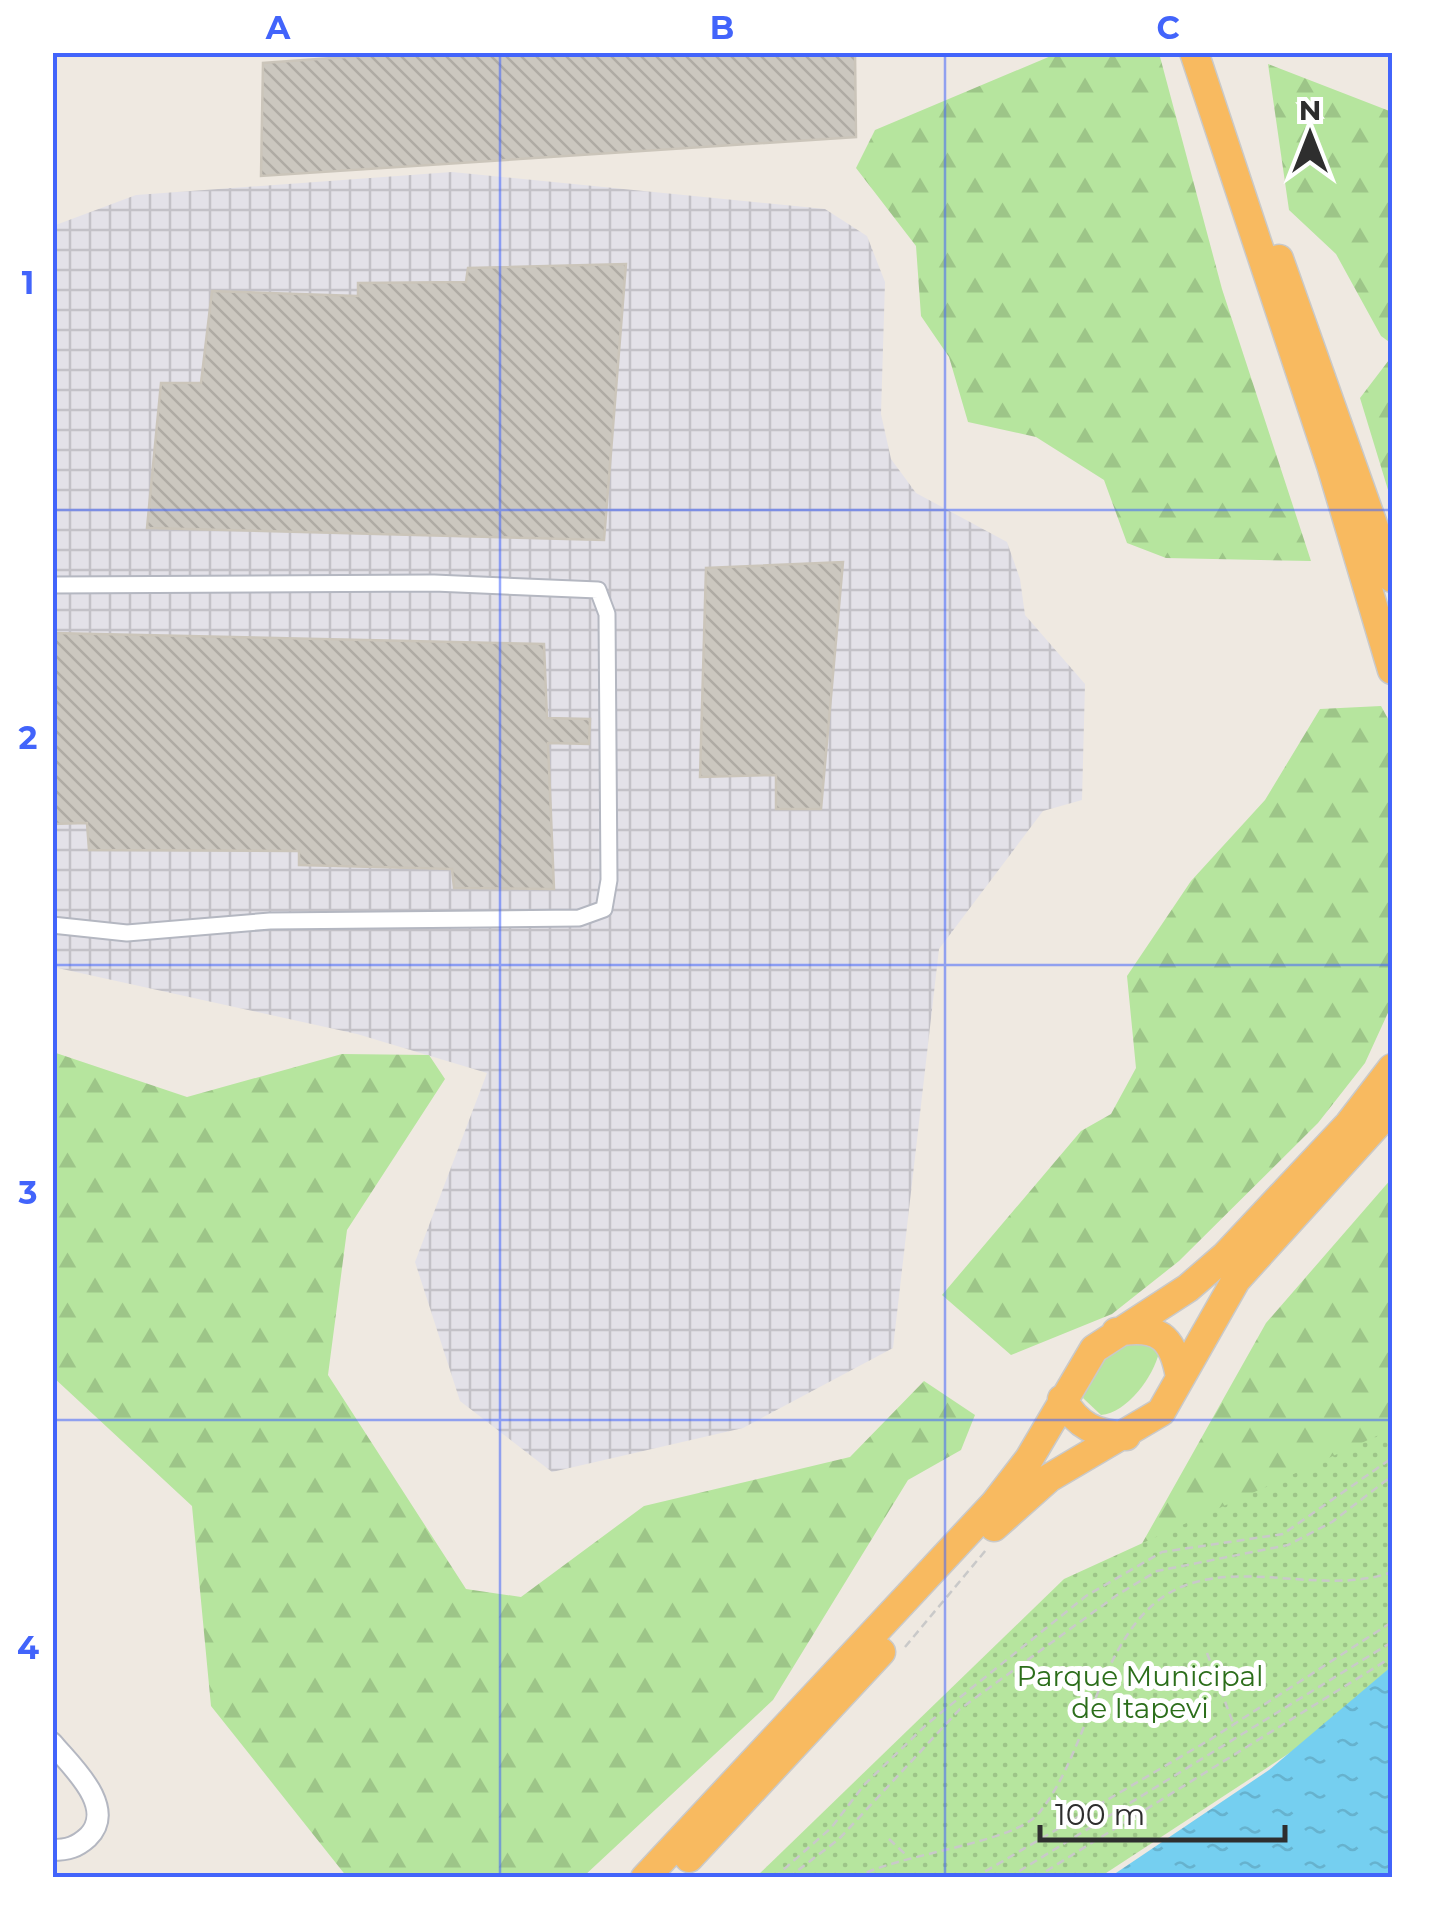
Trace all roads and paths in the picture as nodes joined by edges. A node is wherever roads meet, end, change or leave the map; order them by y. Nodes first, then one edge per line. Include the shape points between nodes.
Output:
1 (1194, 52) edge
2 (1212, 52) edge
3 (1392, 578) edge
4 (52, 585) edge
5 (1392, 670) edge
6 (52, 925) edge
7 (1392, 1068) edge
8 (1392, 1108) edge
9 (1113, 1333) junction
10 (1180, 1377) junction
11 (1062, 1399) junction
12 (1126, 1436) junction
13 (1392, 1458) edge
14 (1392, 1476) edge
15 (1392, 1572) edge
16 (1392, 1622) edge
17 (1392, 1642) edge
18 (1207, 1653) dead end
19 (1392, 1657) edge
20 (1234, 1724) junction
21 (52, 1742) edge
22 (889, 1839) dead end
23 (52, 1850) edge
24 (906, 1857) junction
25 (645, 1878) edge
26 (670, 1878) edge
27 (774, 1878) edge
28 (788, 1878) edge
29 (855, 1878) edge
30 (974, 1878) edge
31 (1008, 1878) edge
32 (1035, 1878) edge

1 - 5 highway
2 - 3 highway via 1260,209
4 - 6 street via 434,583 598,590 606,614 609,880 604,909 579,918 270,921 128,932
7 - 9 highway via 1350,1124 1225,1256 1188,1288
8 - 10 highway via 1251,1261
9 - 10 highway via 1155,1332 1176,1352
9 - 11 highway via 1083,1362
10 - 12 highway via 1160,1412
11 - 12 highway via 1098,1434
11 - 25 highway via 995,1503
12 - 26 highway via 1050,1478 1002,1519
13 - 27 path via 1283,1534 1162,1552 1086,1596 941,1712
14 - 28 path via 1332,1522 1288,1545 1157,1571 1117,1596 960,1709 839,1839
15 - 24 path via 1311,1581 1216,1579 1188,1584 1148,1606 1124,1637 1038,1815 985,1842
16 - 20 path
17 - 31 path
18 - 20 path
19 - 32 path
20 - 30 path
21 - 23 street via 88,1787 98,1813 93,1832 78,1845
22 - 24 path
24 - 29 path

